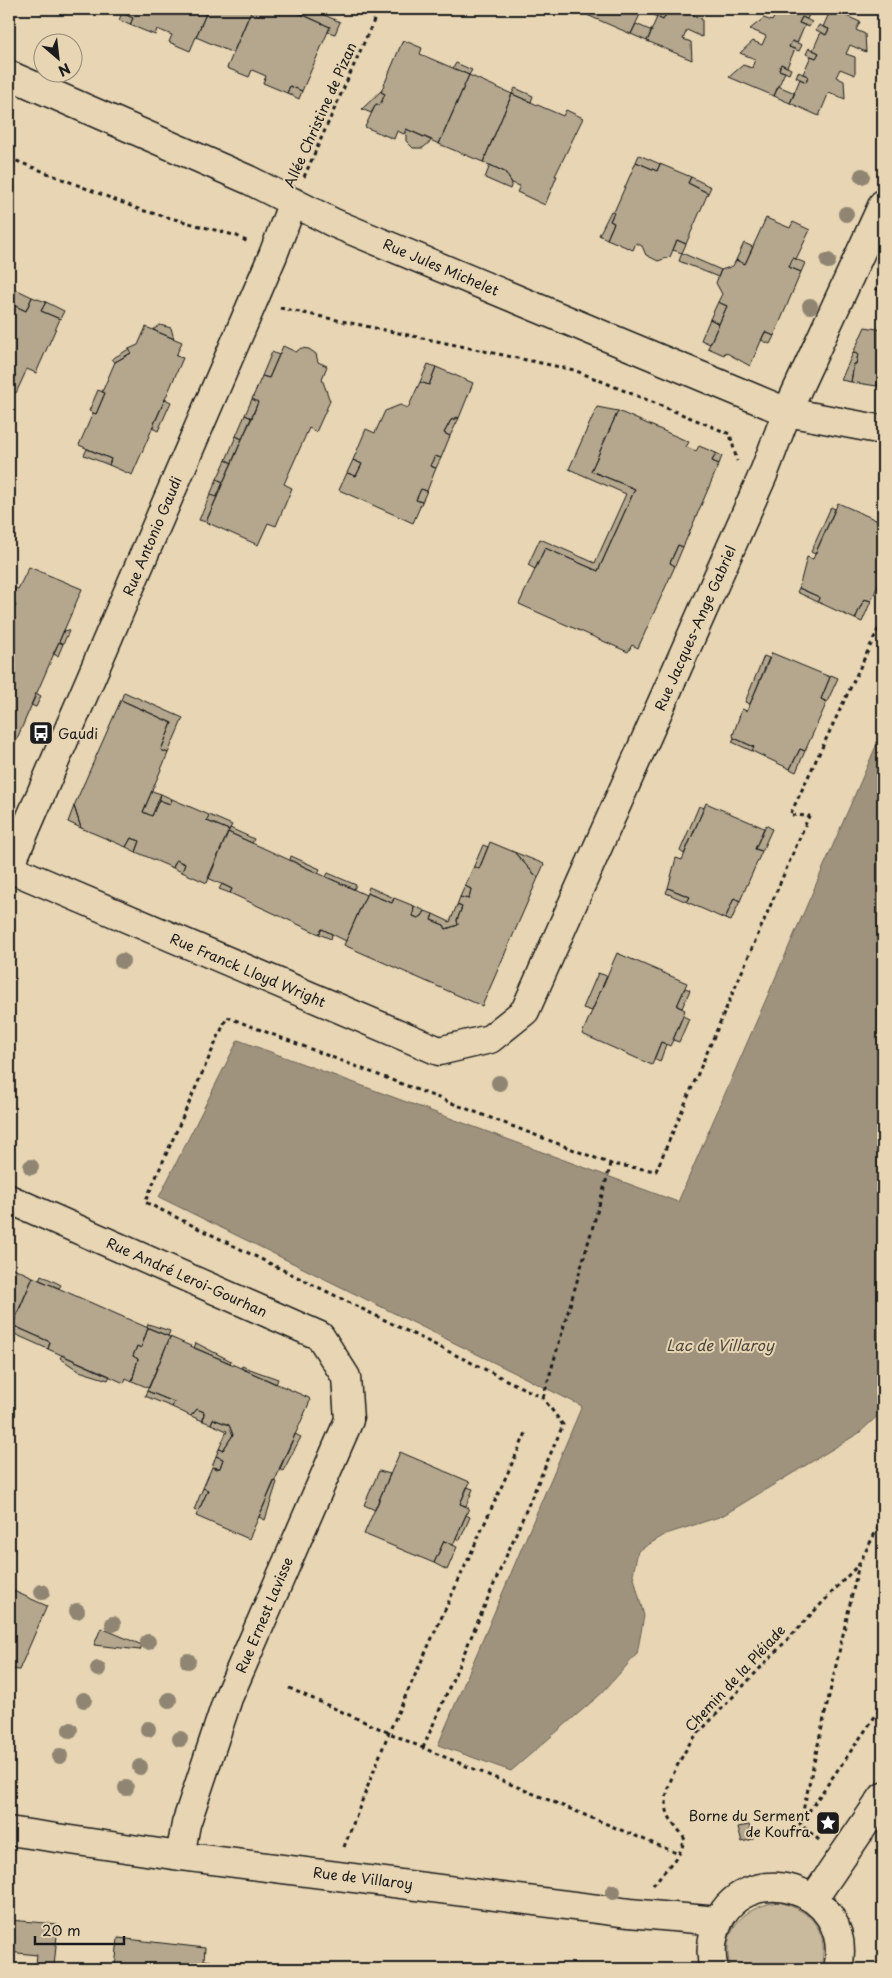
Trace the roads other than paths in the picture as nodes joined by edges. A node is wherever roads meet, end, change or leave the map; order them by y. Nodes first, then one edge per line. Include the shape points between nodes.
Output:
1 (9, 75) edge
2 (293, 202) junction
3 (883, 204) edge
4 (787, 412) junction
5 (883, 430) edge
6 (9, 868) edge
7 (490, 1039) joint
8 (9, 1198) edge
9 (346, 1377) joint
10 (883, 1796) edge
11 (9, 1831) edge
12 (180, 1856) junction
13 (814, 1898) junction
14 (718, 1921) junction
15 (714, 1969) edge
16 (838, 1969) edge

1 - 2 street, Rue Jules Michelet
2 - 4 street, Rue Jules Michelet via 334,223
2 - 6 street, Rue Antonio Gaudi via 253,303
3 - 4 street, Rue Jacques-Ange Gabriel
4 - 5 street, Rue Jules Michelet
4 - 7 street, Rue Jacques-Ange Gabriel via 763,475 525,1011
6 - 7 street, Rue Franck Lloyd Wright via 439,1051
8 - 9 street, Rue André Leroi-Gourhan via 320,1336
9 - 12 street, Rue Ernest Lavisse via 349,1420 228,1698 186,1824
10 - 13 street
11 - 12 street, Rue de Villaroy
12 - 14 street, Rue de Villaroy via 628,1913
13 - 14 street via 794,1889 772,1886 751,1891 732,1903
13 - 16 street via 829,1914 839,1933 841,1955
14 - 15 street via 712,1940

